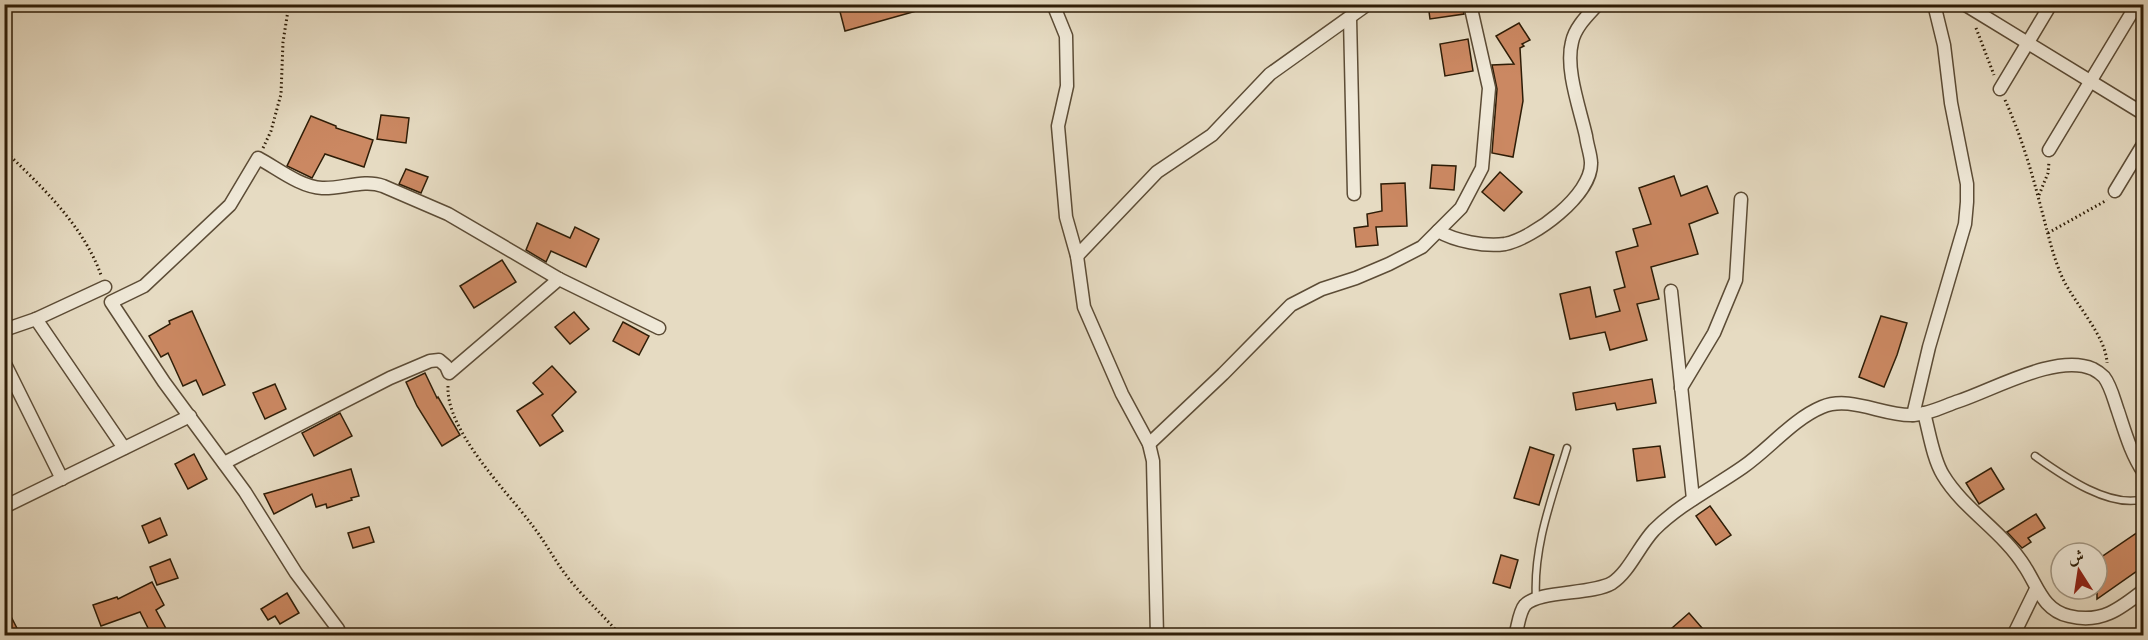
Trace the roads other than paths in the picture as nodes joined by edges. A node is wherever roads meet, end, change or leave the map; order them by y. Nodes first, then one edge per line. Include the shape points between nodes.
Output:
1 (1053, 4) edge
2 (1368, 4) edge
3 (1470, 4) edge
4 (1598, 4) edge
5 (1934, 4) edge
6 (1964, 4) edge
7 (2051, 4) edge
8 (2134, 9) dead end
9 (1350, 18) junction
10 (2028, 43) junction
11 (2091, 81) junction
12 (2000, 89) road end
13 (2144, 114) edge
14 (2144, 143) edge
15 (2049, 150) road end
16 (2115, 191) road end
17 (1354, 194) dead end
18 (1741, 199) dead end
19 (1438, 231) junction
20 (1077, 256) junction
21 (559, 279) junction
22 (105, 286) road end
23 (1671, 291) dead end
24 (36, 319) junction
25 (659, 328) dead end
26 (4, 330) edge
27 (4, 362) edge
28 (1681, 388) junction
29 (1918, 414) junction
30 (190, 416) junction
31 (1149, 444) junction
32 (124, 448) junction
33 (1566, 448) dead end
34 (2035, 456) dead end
35 (224, 463) junction
36 (2144, 473) edge
37 (62, 479) junction
38 (1693, 499) junction
39 (2144, 499) edge
40 (4, 507) edge
41 (2036, 589) junction
42 (2144, 590) edge
43 (1536, 599) junction
44 (341, 632) edge
45 (325, 636) edge
46 (1157, 636) edge
47 (1515, 636) edge
48 (2013, 636) edge

1 - 20 street via 1066,36 1067,86 1058,126 1066,217
2 - 9 street
3 - 19 street via 1489,88 1482,168 1461,208
4 - 19 street via 1572,42 1570,65 1591,164 1587,182 1578,196 1529,235 1505,244 1473,243
5 - 29 street via 1944,45 1967,202 1965,225 1929,348
6 - 10 street
7 - 10 street
8 - 11 street
9 - 17 street
9 - 20 street via 1270,74 1212,135 1157,172
10 - 11 street
10 - 12 street
11 - 13 street
11 - 15 street
14 - 16 street
18 - 28 street via 1736,280 1714,333
19 - 31 street via 1422,247 1389,264 1291,305
20 - 31 street via 1084,307
21 - 25 street
21 - 30 street via 448,214 376,183 332,188 309,186 258,158 230,205 144,286 111,302
21 - 35 street via 449,372 439,360 430,361
22 - 24 street
23 - 28 street
24 - 26 street
24 - 32 street
27 - 37 street
28 - 38 street
29 - 36 street via 2061,365 2088,367 2104,377 2111,390 2129,444
29 - 38 street via 1854,405 1823,406
29 - 41 street via 1953,491 1995,530 2025,566
30 - 32 street
30 - 35 street
31 - 46 street
32 - 37 street
33 - 43 lane via 1539,545 1534,573
34 - 39 lane via 2087,489 2122,501
35 - 44 street via 296,573
37 - 40 street
38 - 43 street via 1655,530 1614,582
41 - 42 street via 2049,607 2059,612 2099,619
41 - 48 street
43 - 47 street via 1522,609
44 - 45 street

